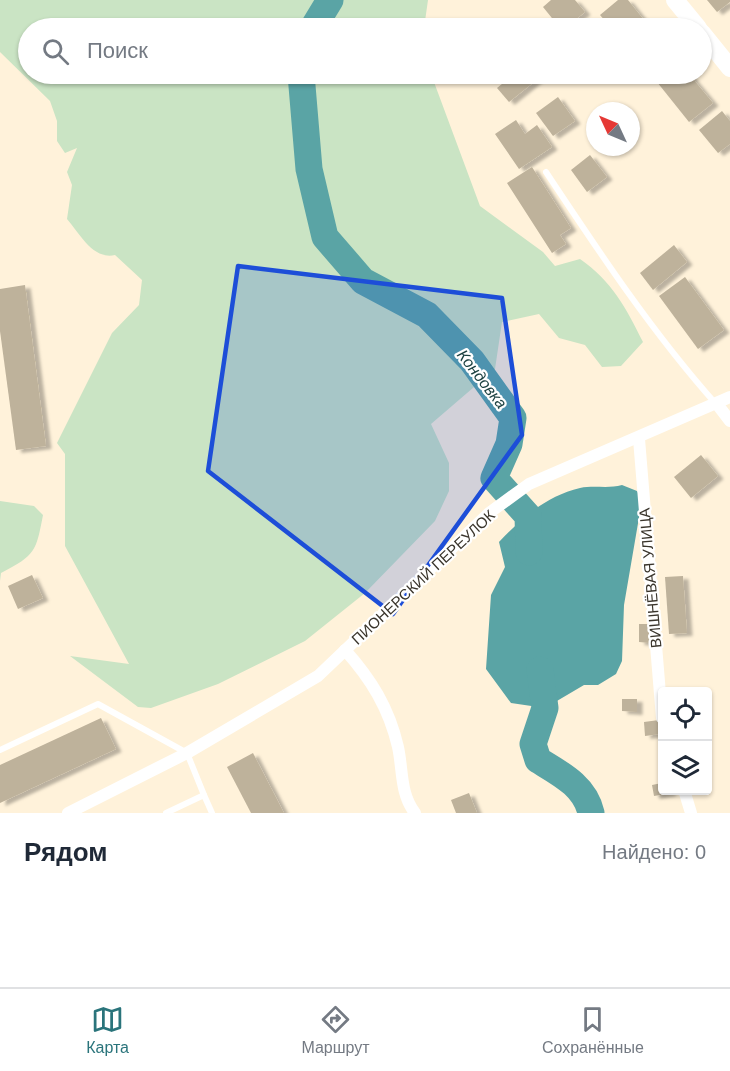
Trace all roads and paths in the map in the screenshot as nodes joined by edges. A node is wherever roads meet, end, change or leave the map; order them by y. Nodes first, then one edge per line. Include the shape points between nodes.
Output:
1 (675, 0) edge
2 (690, 18) edge
3 (712, 46) edge
4 (730, 68) edge
5 (546, 172) dead end
6 (730, 397) edge
7 (717, 404) junction
8 (730, 421) edge
9 (639, 439) junction
10 (345, 650) junction
11 (660, 687) edge
12 (0, 750) edge
13 (187, 753) junction
14 (204, 795) junction
15 (686, 795) edge
16 (68, 813) edge
17 (166, 813) edge
18 (212, 813) edge
19 (415, 813) edge
20 (691, 813) edge

1 - 2 street
3 - 4 street
5 - 7 lane via 601,255
6 - 7 street, ПИОНЕРСКИЙ ПЕРЕУЛОК
7 - 8 street
7 - 9 street, ПИОНЕРСКИЙ ПЕРЕУЛОК
9 - 10 street, ПИОНЕРСКИЙ ПЕРЕУЛОК via 529,484 489,513
9 - 11 street, ВИШНЁВАЯ УЛИЦА
10 - 13 street, ПИОНЕРСКИЙ ПЕРЕУЛОК via 318,676
10 - 19 street via 385,704 398,747 406,801
12 - 13 lane via 98,704
13 - 14 lane
13 - 16 street, ПИОНЕРСКИЙ ПЕРЕУЛОК
14 - 17 lane
14 - 18 lane
15 - 20 street

